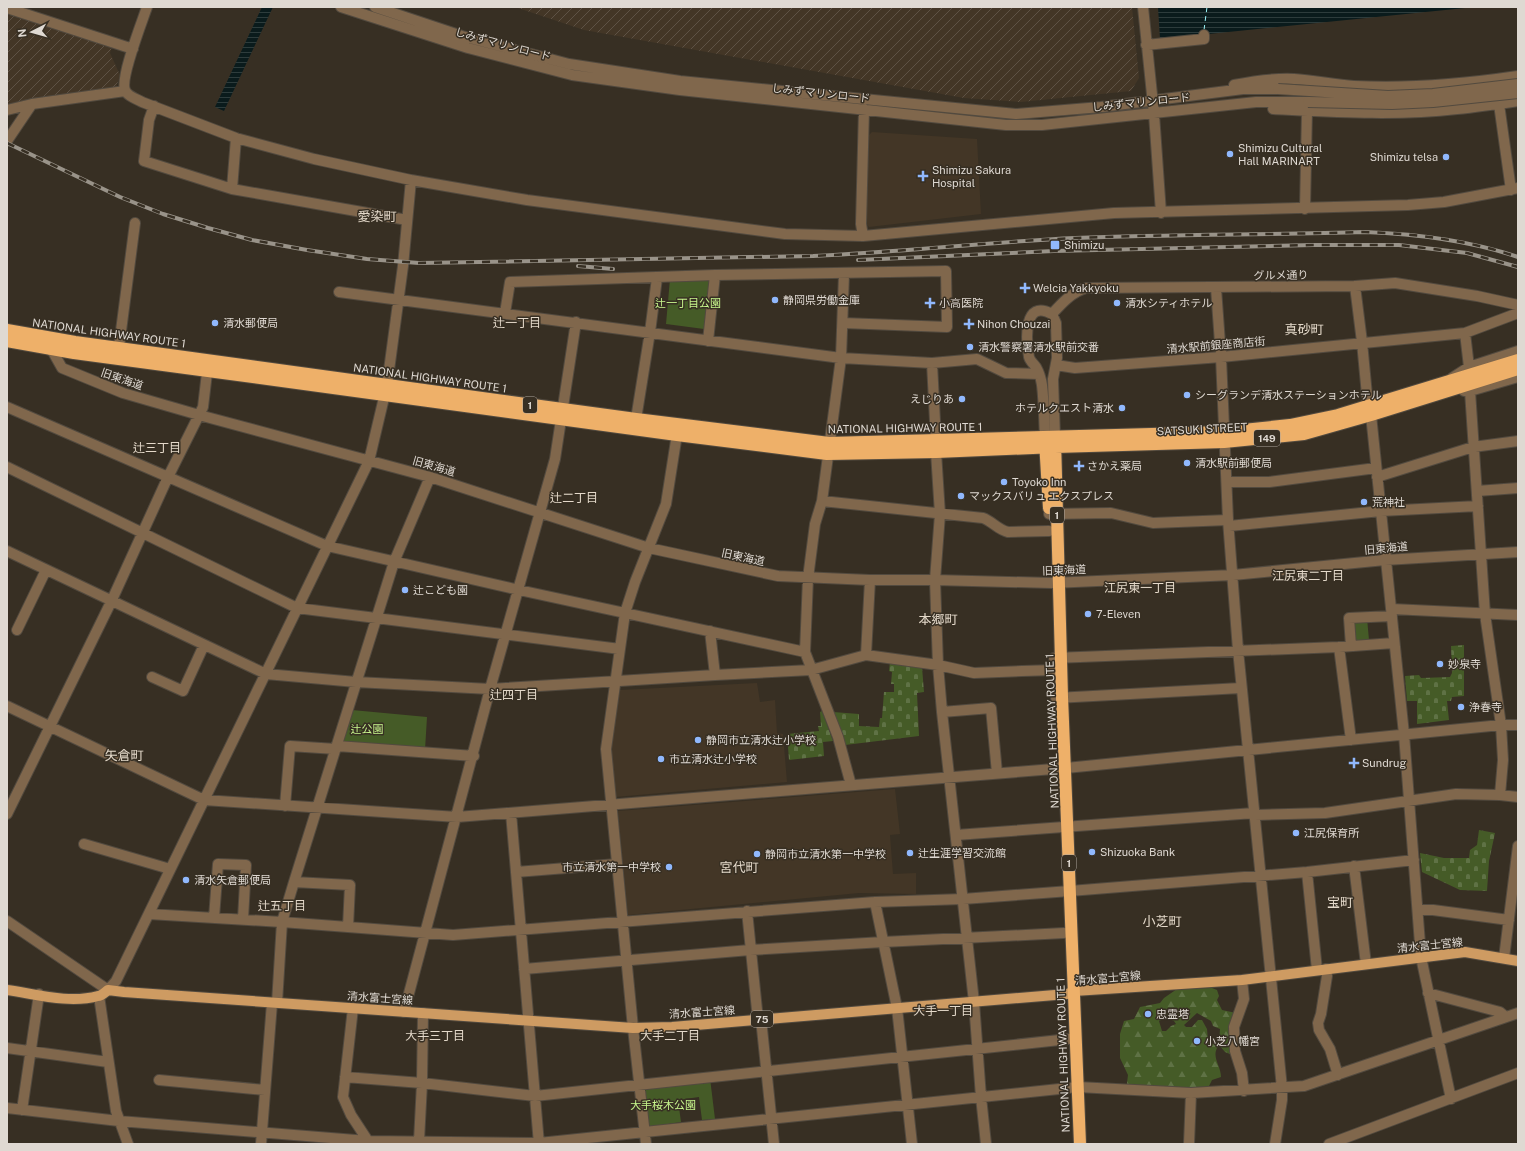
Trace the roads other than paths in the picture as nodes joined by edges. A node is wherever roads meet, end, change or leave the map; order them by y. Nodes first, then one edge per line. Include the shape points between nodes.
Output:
1 (147, 7) edge
2 (342, 7) edge
3 (375, 7) edge
4 (1143, 7) edge
5 (7, 8) edge
6 (1204, 35) dead end
7 (1146, 45) junction
8 (133, 49) junction
9 (1518, 76) edge
10 (1496, 80) junction
11 (1518, 84) edge
12 (125, 91) junction
13 (1518, 93) edge
14 (1195, 96) junction
15 (1152, 101) junction
16 (1518, 101) edge
17 (1498, 103) junction
18 (32, 104) junction
19 (154, 106) junction
20 (1308, 106) junction
21 (7, 110) edge
22 (864, 110) junction
23 (1154, 114) junction
24 (236, 138) junction
25 (7, 141) edge
26 (411, 180) junction
27 (232, 189) junction
28 (1514, 189) edge
29 (1305, 208) junction
30 (1161, 213) junction
31 (408, 220) junction
32 (135, 223) dead end
33 (863, 236) junction
34 (844, 274) junction
35 (715, 276) junction
36 (657, 278) junction
37 (1355, 286) junction
38 (1216, 288) junction
39 (338, 292) dead end
40 (398, 300) junction
41 (1518, 305) edge
42 (505, 313) junction
43 (1518, 313) edge
44 (1052, 314) junction
45 (576, 322) junction
46 (843, 323) junction
47 (650, 332) junction
48 (1465, 333) junction
49 (8, 334) edge
50 (708, 341) junction
51 (1362, 342) junction
52 (49, 349) junction
53 (1518, 351) edge
54 (119, 353) junction
55 (1221, 357) junction
56 (841, 358) junction
57 (1518, 360) edge
58 (932, 364) junction
59 (1056, 365) junction
60 (208, 366) junction
61 (1518, 369) edge
62 (1039, 374) junction
63 (1518, 376) edge
64 (1470, 379) junction
65 (1444, 387) junction
66 (386, 390) junction
67 (7, 407) edge
68 (1369, 410) junction
69 (562, 414) junction
70 (199, 415) junction
71 (636, 419) junction
72 (678, 429) junction
73 (1224, 437) junction
74 (1518, 441) edge
75 (1050, 442) junction
76 (936, 446) junction
77 (1473, 447) junction
78 (828, 449) junction
79 (369, 461) junction
80 (7, 467) edge
81 (1377, 472) junction
82 (168, 477) junction
83 (430, 477) junction
84 (1227, 482) junction
85 (1518, 488) edge
86 (1477, 491) junction
87 (822, 500) junction
88 (1478, 506) junction
89 (1381, 511) junction
90 (540, 513) junction
91 (940, 514) junction
92 (1053, 514) junction
93 (1229, 523) junction
94 (1049, 531) junction
95 (143, 532) junction
96 (327, 546) junction
97 (650, 548) junction
98 (8, 552) edge
99 (1518, 552) edge
100 (1480, 554) junction
101 (1385, 560) junction
102 (394, 562) junction
103 (46, 570) junction
104 (1233, 574) junction
105 (808, 578) junction
106 (870, 580) junction
107 (935, 580) junction
108 (1056, 583) junction
109 (519, 590) junction
110 (111, 602) junction
111 (297, 608) junction
112 (1392, 612) junction
113 (625, 613) junction
114 (1484, 614) junction
115 (1518, 615) edge
116 (377, 618) junction
117 (17, 630) dead end
118 (710, 631) junction
119 (506, 635) junction
120 (1394, 643) junction
121 (204, 645) junction
122 (1351, 646) junction
123 (1339, 647) junction
124 (620, 649) junction
125 (1238, 650) junction
126 (805, 652) junction
127 (866, 655) junction
128 (1057, 662) junction
129 (938, 665) junction
130 (811, 670) junction
131 (266, 674) junction
132 (715, 675) junction
133 (152, 677) dead end
134 (356, 682) junction
135 (616, 682) junction
136 (1241, 688) junction
137 (490, 689) junction
138 (1059, 697) junction
139 (7, 706) edge
140 (942, 712) junction
141 (1500, 724) junction
142 (1518, 725) edge
143 (50, 727) junction
144 (1404, 734) junction
145 (1351, 740) junction
146 (336, 748) junction
147 (1249, 750) junction
148 (474, 756) junction
149 (1062, 768) junction
150 (997, 773) junction
151 (950, 776) junction
152 (851, 785) junction
153 (1500, 795) junction
154 (1518, 797) edge
155 (204, 800) junction
156 (1410, 801) junction
157 (285, 806) junction
158 (612, 806) junction
159 (317, 808) junction
160 (511, 813) junction
161 (7, 814) edge
162 (1255, 814) junction
163 (457, 817) junction
164 (1064, 826) junction
165 (956, 835) junction
166 (84, 844) dead end
167 (1518, 851) edge
168 (1414, 860) junction
169 (617, 864) junction
170 (1354, 866) junction
171 (170, 869) junction
172 (516, 872) junction
173 (1307, 872) junction
174 (1261, 875) junction
175 (294, 882) junction
176 (1066, 891) junction
177 (964, 899) junction
178 (875, 902) junction
179 (1418, 910) junction
180 (747, 911) junction
181 (148, 914) junction
182 (214, 918) junction
183 (243, 919) junction
184 (1509, 920) junction
185 (7, 921) edge
186 (622, 921) junction
187 (282, 922) junction
188 (348, 927) junction
189 (521, 930) junction
190 (425, 932) junction
191 (1064, 933) junction
192 (967, 938) junction
193 (883, 942) junction
194 (750, 950) junction
195 (1422, 957) junction
196 (1504, 958) junction
197 (626, 961) junction
198 (1518, 961) edge
199 (1366, 964) junction
200 (524, 968) junction
201 (1321, 970) junction
202 (1271, 976) junction
203 (1242, 980) junction
204 (7, 990) edge
205 (108, 990) junction
206 (1070, 993) junction
207 (1428, 993) junction
208 (39, 994) junction
209 (100, 996) junction
210 (974, 1002) junction
211 (274, 1003) junction
212 (353, 1008) junction
213 (897, 1008) junction
214 (404, 1012) junction
215 (422, 1013) junction
216 (1518, 1013) edge
217 (1506, 1017) junction
218 (759, 1020) junction
219 (528, 1021) junction
220 (633, 1028) junction
221 (1069, 1039) junction
222 (1438, 1041) junction
223 (7, 1048) edge
224 (977, 1050) junction
225 (31, 1051) junction
226 (902, 1057) junction
227 (108, 1062) junction
228 (766, 1071) junction
229 (1518, 1073) edge
230 (1338, 1075) junction
231 (345, 1077) junction
232 (159, 1080) dead end
233 (422, 1083) junction
234 (640, 1085) junction
235 (1074, 1088) junction
236 (1282, 1088) junction
237 (265, 1090) junction
238 (1244, 1091) junction
239 (1191, 1093) junction
240 (535, 1096) junction
241 (981, 1097) junction
242 (1451, 1099) junction
243 (907, 1106) junction
244 (7, 1108) edge
245 (22, 1110) junction
246 (771, 1120) junction
247 (119, 1121) junction
248 (262, 1132) junction
249 (645, 1133) junction
250 (419, 1141) junction
251 (365, 1142) edge
252 (445, 1143) edge
253 (128, 1144) edge
254 (261, 1144) edge
255 (539, 1144) edge
256 (646, 1144) edge
257 (774, 1144) edge
258 (912, 1144) edge
259 (986, 1144) edge
260 (1073, 1144) edge
261 (1080, 1144) edge
262 (1189, 1144) edge
263 (1275, 1144) edge
264 (1328, 1144) edge

1 - 8 street
2 - 22 street, しみずマリンロード via 468,48 572,74 680,90
3 - 15 street, しみずマリンロード via 462,36 569,64 680,81 1016,114
4 - 7 street
5 - 8 street
6 - 7 street via 1204,39
7 - 15 street
8 - 12 street via 124,82
9 - 10 street
10 - 14 street via 1396,87 1274,79 1228,86
10 - 17 street
11 - 14 street, しみずマリンロード, bridge via 1434,94 1388,96 1278,89 1243,89
12 - 18 street
12 - 19 street via 130,96
13 - 20 street, bridge via 1433,102
14 - 15 street, しみずマリンロード
15 - 23 street
16 - 17 street
17 - 20 street via 1420,111
17 - 28 street
18 - 21 street
18 - 25 street
19 - 24 street
19 - 27 street via 149,120 144,161
20 - 23 street, しみずマリンロード via 1256,102
20 - 29 street
22 - 23 street, しみずマリンロード via 1006,125 1042,125
22 - 33 street via 861,224
23 - 30 street
24 - 26 street via 314,159
24 - 27 street
26 - 31 street
26 - 33 street via 527,200 785,234
27 - 31 street
28 - 29 street via 1444,202
29 - 30 street
30 - 33 street via 1114,214
31 - 40 street
32 - 54 street
34 - 35 street
34 - 46 street
34 - 46 street via 946,271 947,327
35 - 36 street
35 - 50 street
36 - 42 street via 510,282
36 - 47 street
37 - 38 street, グルメ通り
37 - 41 street, グルメ通り via 1395,283
37 - 51 street
38 - 44 street, グルメ通り via 1086,288 1070,296
38 - 55 street
39 - 40 street
40 - 42 street
40 - 66 street
42 - 45 street
43 - 48 street, 清水駅前銀座商店街
44 - 59 street via 1056,323
44 - 62 street via 1035,311 1028,322 1029,359
45 - 47 street
45 - 69 street
46 - 56 street
47 - 50 street
47 - 71 street
48 - 51 street, 清水駅前銀座商店街
48 - 64 street
49 - 52 highway, NATIONAL HIGHWAY ROUTE 1 / 1
49 - 54 highway, NATIONAL HIGHWAY ROUTE 1 / 1 via 75,342
50 - 56 street
51 - 55 street, 清水駅前銀座商店街
51 - 68 street
52 - 54 highway, NATIONAL HIGHWAY ROUTE 1 / 1
52 - 70 street, 旧東海道 via 62,368 70,373 123,393
53 - 64 street
54 - 60 highway, NATIONAL HIGHWAY ROUTE 1 / 1
55 - 59 street, 清水駅前銀座商店街 via 1075,368
55 - 73 street
56 - 58 street
56 - 78 street
57 - 64 highway, 149
58 - 62 street via 977,360 1006,373
58 - 76 street
59 - 75 street
60 - 66 highway, NATIONAL HIGHWAY ROUTE 1 / 1
60 - 70 street via 203,407
61 - 64 highway, 149
62 - 75 street
63 - 64 street
64 - 65 highway, SATSUKI STREET / 149
64 - 65 street
64 - 77 street
65 - 68 highway, SATSUKI STREET / 149
66 - 69 highway, NATIONAL HIGHWAY ROUTE 1 / 1
66 - 79 street
67 - 82 street
68 - 73 highway, SATSUKI STREET / 149
68 - 81 street
69 - 71 highway, NATIONAL HIGHWAY ROUTE 1 / 1
69 - 72 highway, NATIONAL HIGHWAY ROUTE 1 / 1
69 - 90 street via 555,459
70 - 79 street, 旧東海道
70 - 82 street
71 - 72 highway, NATIONAL HIGHWAY ROUTE 1 / 1
72 - 78 highway, NATIONAL HIGHWAY ROUTE 1 / 1
72 - 97 street via 666,504
73 - 75 highway, SATSUKI STREET / 149
73 - 84 street
74 - 77 street
75 - 76 highway, NATIONAL HIGHWAY ROUTE 1 / 1
75 - 92 highway, NATIONAL HIGHWAY ROUTE 1 / 1
76 - 78 highway, NATIONAL HIGHWAY ROUTE 1 / 1
76 - 91 street
77 - 81 street
77 - 86 street
78 - 87 street
79 - 83 street, 旧東海道
79 - 96 street
80 - 95 street
81 - 84 street via 1269,482
81 - 89 street
82 - 95 street
82 - 96 street
83 - 90 street, 旧東海道
83 - 102 street
84 - 93 street
85 - 86 street
86 - 88 street
87 - 91 street
87 - 105 street via 815,524
88 - 89 street
88 - 100 street
89 - 93 street
89 - 101 street
90 - 97 street, 旧東海道
90 - 109 street
91 - 94 street via 988,520 1008,532
91 - 107 street
92 - 93 street via 1111,513 1153,523
92 - 94 highway, NATIONAL HIGHWAY ROUTE 1 / 1
92 - 108 highway, NATIONAL HIGHWAY ROUTE 1 / 1
93 - 104 street
94 - 108 highway, NATIONAL HIGHWAY ROUTE 1 / 1
95 - 110 street
95 - 111 street
96 - 102 street
96 - 111 street
97 - 105 street, 旧東海道 via 778,576
97 - 113 street
98 - 103 street
99 - 100 street, 旧東海道
100 - 101 street, 旧東海道
100 - 114 street
101 - 104 street, 旧東海道
101 - 112 street
102 - 109 street
102 - 116 street
103 - 110 street
103 - 117 street
104 - 108 street, 旧東海道
104 - 125 street
105 - 106 street, 旧東海道
105 - 126 street
106 - 107 street, 旧東海道
106 - 127 street
107 - 108 street, 旧東海道
107 - 129 street
108 - 128 highway, NATIONAL HIGHWAY ROUTE 1 / 1
109 - 113 street
109 - 119 street
110 - 121 street
110 - 143 street
111 - 116 street
111 - 131 street
112 - 114 street
112 - 120 street
112 - 122 street via 1349,618
113 - 118 street
113 - 124 street
114 - 115 street
114 - 141 street
116 - 119 street
116 - 134 street
118 - 126 street
118 - 132 street
119 - 124 street
119 - 137 street
120 - 122 street
120 - 144 street
121 - 131 street
121 - 133 street via 183,691
122 - 123 street
123 - 125 street
123 - 145 street
124 - 135 street
125 - 128 street
125 - 136 street
126 - 130 street
127 - 129 street
127 - 130 street
128 - 129 street via 974,673
128 - 138 highway, NATIONAL HIGHWAY ROUTE 1 / 1
129 - 140 street
130 - 132 street
130 - 152 street via 838,737
131 - 134 street
131 - 155 street
132 - 135 street
134 - 137 street
134 - 146 street
135 - 137 street
135 - 158 street via 606,749
136 - 138 street
136 - 147 street
137 - 148 street
138 - 149 highway, NATIONAL HIGHWAY ROUTE 1 / 1
139 - 143 street
140 - 150 street via 991,708
140 - 151 street
141 - 142 street
141 - 144 street
141 - 153 street via 1503,760
143 - 155 street
143 - 161 street
144 - 145 street
144 - 156 street
145 - 147 street
146 - 148 street
146 - 157 street via 290,746
146 - 159 street
147 - 149 street
147 - 162 street
148 - 163 street
149 - 150 street
149 - 164 highway, NATIONAL HIGHWAY ROUTE 1 / 1
150 - 151 street
151 - 152 street
151 - 165 street
152 - 158 street
153 - 154 street
153 - 156 street via 1456,794
155 - 157 street
155 - 171 street
156 - 162 street via 1325,813
156 - 168 street
157 - 159 street
158 - 160 street
158 - 169 street
159 - 163 street
159 - 175 street
160 - 163 street
160 - 172 street
162 - 164 street
162 - 174 street
163 - 190 street
164 - 165 street
164 - 176 highway, NATIONAL HIGHWAY ROUTE 1 / 1
165 - 177 street
166 - 171 street
167 - 184 street
168 - 170 street
168 - 179 street
169 - 172 street
169 - 186 street
170 - 173 street
170 - 199 street
171 - 181 street
172 - 189 street
173 - 174 street
173 - 201 street
174 - 176 street
174 - 202 street
175 - 187 street
175 - 188 street via 350,886
176 - 177 street
176 - 191 highway, NATIONAL HIGHWAY ROUTE 1 / 1
176 - 206 highway, NATIONAL HIGHWAY ROUTE 1 / 1
177 - 178 street
177 - 192 street
178 - 180 street
178 - 193 street
179 - 184 street
179 - 195 street
180 - 186 street
180 - 194 street
181 - 182 street
181 - 205 street via 116,981
182 - 183 street
182 - 183 street via 218,864 246,866
183 - 187 street
184 - 196 street
185 - 205 street
186 - 189 street
186 - 197 street
187 - 188 street
187 - 211 street
188 - 190 street
189 - 190 street via 453,935
189 - 200 street
190 - 214 street
191 - 192 street
191 - 206 highway, NATIONAL HIGHWAY ROUTE 1 / 1
192 - 193 street
192 - 210 street
193 - 194 street
193 - 213 street
194 - 197 street
194 - 218 street
195 - 196 main road, 清水富士宮線 / 75 via 1465,952
195 - 199 main road, 清水富士宮線 / 75
195 - 207 street
196 - 198 main road, 清水富士宮線 / 75
197 - 200 street
197 - 220 street
199 - 201 main road, 清水富士宮線 / 75
200 - 219 street
201 - 202 main road, 清水富士宮線 / 75
201 - 230 street via 1327,976 1318,1023 1319,1030 1330,1049
202 - 203 main road, 清水富士宮線 / 75
202 - 236 street
203 - 206 main road, 清水富士宮線 / 75
203 - 238 street via 1244,999 1234,1026 1235,1051
204 - 208 main road
205 - 209 main road
205 - 211 main road, 清水富士宮線 / 75
206 - 210 main road, 清水富士宮線 / 75
206 - 221 highway, NATIONAL HIGHWAY ROUTE 1 / 1
206 - 235 highway, NATIONAL HIGHWAY ROUTE 1 / 1
207 - 217 street via 1500,1012
207 - 222 street
208 - 209 main road via 80,999
208 - 225 street
209 - 227 street
210 - 213 main road, 清水富士宮線 / 75
210 - 224 street
211 - 212 main road, 清水富士宮線 / 75
211 - 237 street
212 - 214 main road, 清水富士宮線 / 75
212 - 231 street
213 - 218 main road, 清水富士宮線 / 75
213 - 226 street
214 - 215 main road, 清水富士宮線 / 75
215 - 219 main road, 清水富士宮線 / 75
215 - 233 street
216 - 217 street
217 - 222 street
218 - 220 main road, 清水富士宮線 / 75
218 - 228 street
219 - 220 main road, 清水富士宮線 / 75
219 - 240 street
220 - 234 street
221 - 224 street
221 - 235 highway, NATIONAL HIGHWAY ROUTE 1 / 1
222 - 230 street
222 - 242 street
223 - 225 street
224 - 226 street
224 - 241 street
225 - 227 street
225 - 245 street
226 - 228 street
226 - 243 street
227 - 247 street
228 - 234 street
228 - 246 street
229 - 242 street
230 - 236 street via 1304,1086
231 - 233 street
231 - 251 street via 343,1097
232 - 237 street
233 - 240 street
233 - 250 street
234 - 240 street
234 - 249 street
235 - 239 street
235 - 241 street
235 - 260 highway, NATIONAL HIGHWAY ROUTE 1 / 1
235 - 261 highway, NATIONAL HIGHWAY ROUTE 1 / 1
236 - 238 street
236 - 263 street
237 - 248 street
238 - 239 street
239 - 262 street
240 - 255 street
241 - 243 street
241 - 259 street
242 - 264 street
243 - 246 street
243 - 258 street
244 - 245 street
245 - 247 street
246 - 249 street
246 - 257 street
247 - 248 street
247 - 253 street
248 - 251 street
248 - 254 street
249 - 255 street
249 - 256 street
250 - 251 street
250 - 252 street
252 - 255 street

